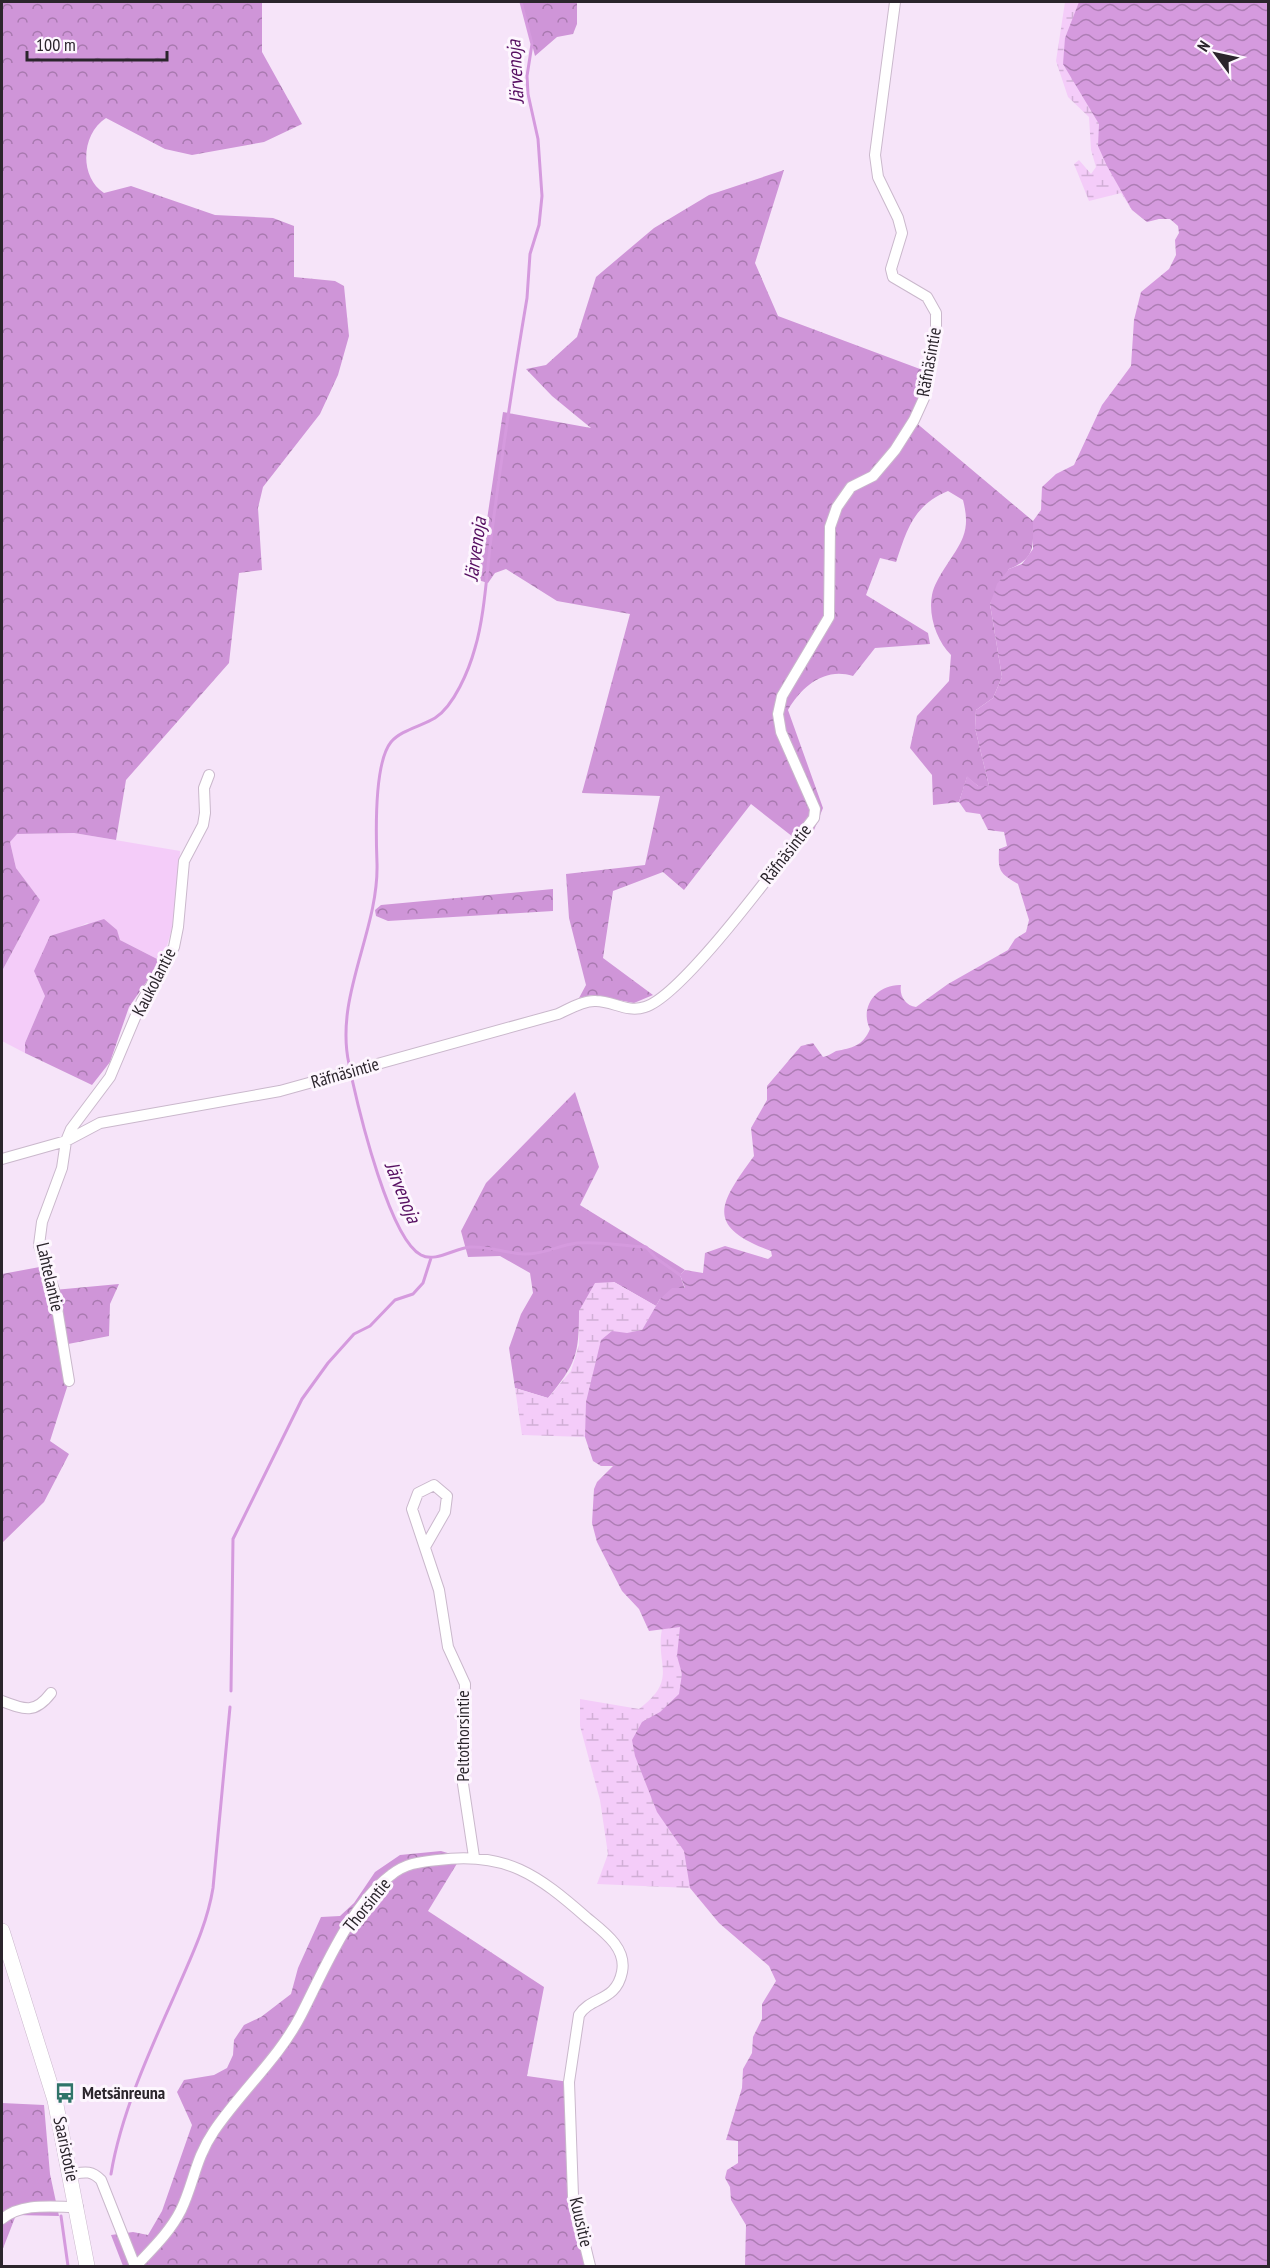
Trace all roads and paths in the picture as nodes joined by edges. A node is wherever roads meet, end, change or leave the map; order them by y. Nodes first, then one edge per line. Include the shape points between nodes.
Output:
1 (895, 2) edge
2 (209, 775) dead end
3 (66, 1141) junction
4 (2, 1159) edge
5 (69, 1381) dead end
6 (425, 1547) junction
7 (51, 1693) dead end
8 (2, 1701) edge
9 (474, 1857) junction
10 (2, 1931) edge
11 (570, 2095) joint
12 (71, 2174) junction
13 (78, 2207) junction
14 (2, 2219) edge
15 (87, 2266) edge
16 (135, 2266) edge
17 (590, 2266) edge

1 - 3 street, Räfnäsintie via 875,155 878,177 902,233 891,269 893,277 927,297 936,313 936,336 924,398 914,420 873,476 851,488 837,507 830,527 829,617 782,696 778,714 781,732 815,809 814,818 692,968 659,1000 646,1007 630,1010 593,1000 558,1014 280,1091 100,1123
2 - 3 street, Kaukolantie via 204,788 203,825 184,861 174,947 142,1001 110,1077
3 - 4 street, Räfnäsintie
3 - 5 street, Lahtelantie via 39,1245 54,1290
6 - 6 street, Peltothorsintie via 412,1509 418,1493 434,1485 447,1496 445,1512
6 - 9 street, Peltothorsintie via 439,1590 448,1647 465,1684 463,1784
7 - 8 street via 41,1706 30,1709
9 - 11 street, Thorsintie via 512,1864 532,1875 558,1893 619,1949 622,1973 617,1985 610,1995 585,2006 579,2015
9 - 16 street, Thorsintie via 414,1863 379,1885 341,1937 283,2044 214,2130 201,2152 171,2228
10 - 12 main road, Saaristotie via 56,2100
11 - 17 street, Kuusitie via 573,2196
12 - 13 main road, Saaristotie
12 - 16 street via 93,2173 106,2187
13 - 14 street via 29,2207 12,2210
13 - 15 main road, Saaristotie

